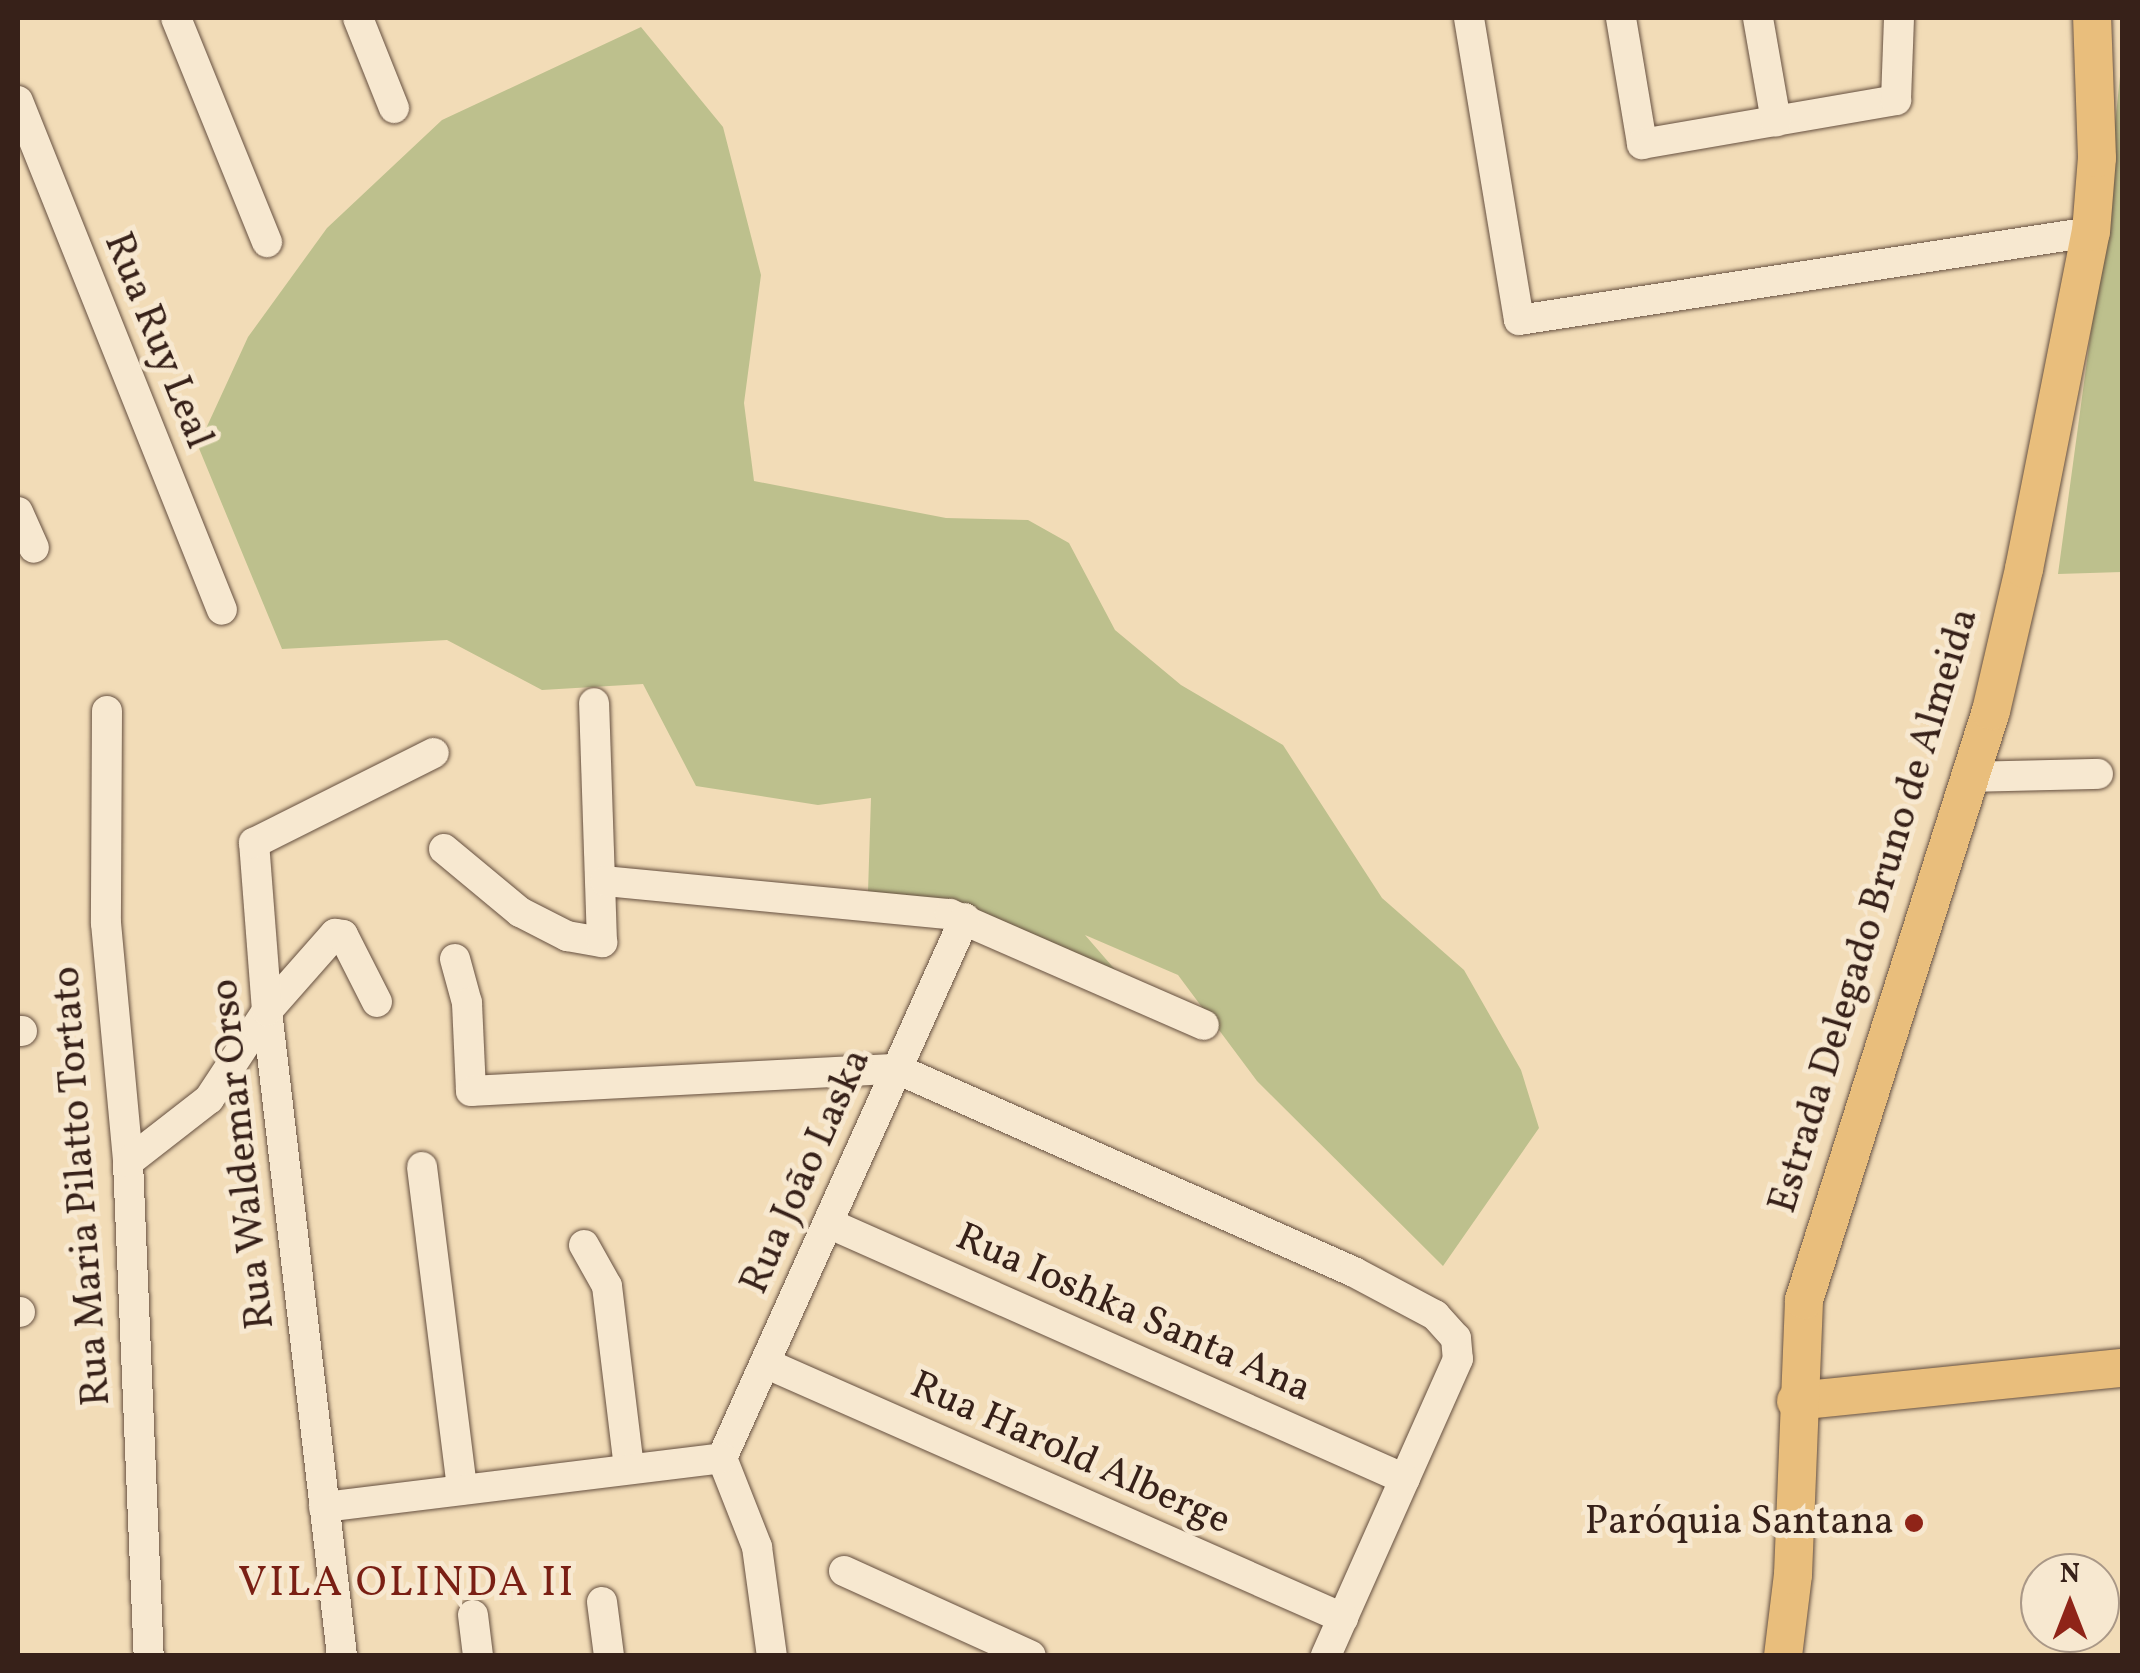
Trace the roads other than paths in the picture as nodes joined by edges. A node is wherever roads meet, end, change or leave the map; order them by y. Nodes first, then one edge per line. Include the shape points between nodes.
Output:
1 (176, 18) edge
2 (360, 18) edge
3 (1469, 18) edge
4 (1621, 18) edge
5 (1758, 18) edge
6 (1900, 18) edge
7 (2092, 18) edge
8 (18, 101) edge
9 (394, 108) dead end
10 (1776, 121) junction
11 (2091, 232) junction
12 (267, 242) dead end
13 (18, 512) edge
14 (34, 548) dead end
15 (222, 610) dead end
16 (594, 703) dead end
17 (108, 711) dead end
18 (434, 752) dead end
19 (2098, 774) dead end
20 (1971, 777) junction
21 (444, 849) dead end
22 (604, 881) junction
23 (965, 918) junction
24 (455, 959) dead end
25 (377, 1002) dead end
26 (267, 1010) junction
27 (1204, 1025) dead end
28 (897, 1069) junction
29 (128, 1162) junction
30 (422, 1167) dead end
31 (828, 1223) junction
32 (584, 1246) dead end
33 (764, 1363) junction
34 (2122, 1368) edge
35 (1796, 1401) junction
36 (722, 1458) junction
37 (630, 1469) junction
38 (1405, 1478) junction
39 (462, 1490) junction
40 (324, 1507) junction
41 (844, 1571) dead end
42 (602, 1602) dead end
43 (473, 1615) dead end
44 (1342, 1618) junction
45 (150, 1656) edge
46 (342, 1656) edge
47 (478, 1656) edge
48 (609, 1656) edge
49 (772, 1656) edge
50 (1031, 1656) edge
51 (1326, 1656) edge
52 (1783, 1656) edge

1 - 12 street
2 - 9 street
3 - 11 street via 1519,320
4 - 10 street via 1642,144
5 - 10 street
6 - 10 street via 1896,100
7 - 11 main road, Estrada Delegado Bruno de Almeida via 2097,158
8 - 15 street, Rua Ruy Leal
11 - 20 main road, Estrada Delegado Bruno de Almeida via 2024,569
13 - 14 street
16 - 22 street
17 - 29 street, Rua Maria Pilatto Tortato via 106,923
18 - 26 street, Rua Waldemar Orso via 254,843
19 - 20 street
20 - 35 main road, Estrada Delegado Bruno de Almeida via 1811,1273
21 - 22 street via 520,912 584,940 602,942
22 - 23 street
23 - 27 street
23 - 28 street, Rua João Laska
24 - 28 street via 467,1003 471,1090
25 - 26 street via 339,932
26 - 29 street via 209,1098
26 - 40 street, Rua Waldemar Orso
28 - 31 street, Rua João Laska
28 - 38 street via 1376,1282 1435,1315 1456,1338 1458,1359
29 - 45 street, Rua Maria Pilatto Tortato
30 - 39 street
31 - 33 street, Rua João Laska
31 - 38 street, Rua Ioshka Santa Ana
32 - 37 street via 607,1286
33 - 36 street, Rua João Laska
33 - 44 street, Rua Harold Alberge
34 - 35 main road
35 - 52 main road, Estrada Delegado Bruno de Almeida via 1793,1575
36 - 37 street
36 - 49 street via 757,1546
37 - 39 street
38 - 44 street
39 - 40 street
40 - 46 street, Rua Waldemar Orso
41 - 50 street
42 - 48 street
43 - 47 street
44 - 51 street

